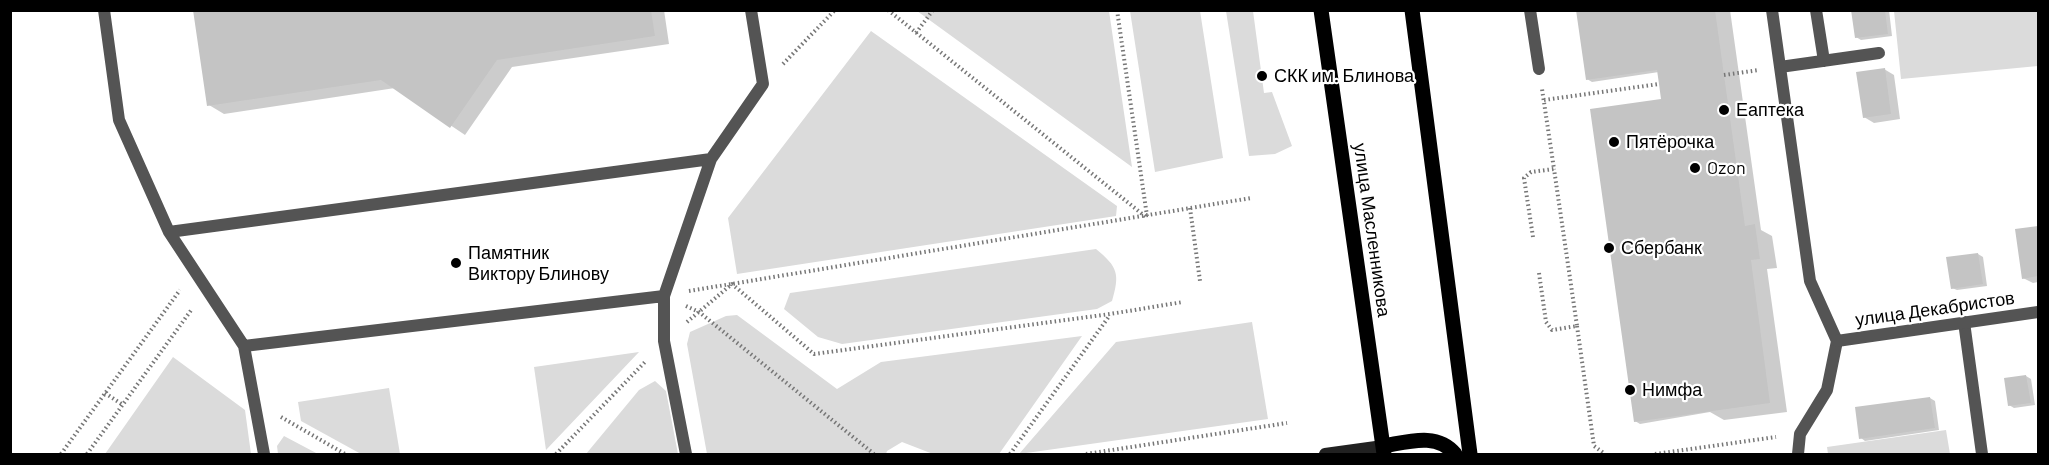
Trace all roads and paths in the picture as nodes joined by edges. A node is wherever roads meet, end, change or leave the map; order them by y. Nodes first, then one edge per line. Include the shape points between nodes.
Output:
1 (104, 10) edge
2 (752, 10) edge
3 (835, 10) edge
4 (888, 10) edge
5 (933, 10) edge
6 (1117, 10) edge
7 (1320, 10) edge
8 (1412, 10) edge
9 (1530, 10) edge
10 (1772, 10) edge
11 (1816, 10) edge
12 (916, 33) junction
13 (1879, 53) dead end
14 (1824, 61) junction
15 (1780, 67) junction
16 (1539, 69) joint
17 (1724, 75) dead end
18 (763, 84) junction
19 (1659, 84) dead end
20 (1544, 100) junction
21 (711, 159) junction
22 (1554, 169) junction
23 (1251, 198) dead end
24 (1190, 208) junction
25 (1147, 217) junction
26 (169, 232) junction
27 (1533, 237) dead end
28 (194, 270) junction
29 (1539, 273) dead end
30 (1200, 281) dead end
31 (732, 284) junction
32 (207, 289) junction
33 (664, 296) junction
34 (1183, 302) dead end
35 (699, 312) junction
36 (2038, 312) edge
37 (1110, 314) junction
38 (1964, 322) junction
39 (1577, 326) junction
40 (664, 341) junction
41 (1837, 341) junction
42 (244, 346) junction
43 (105, 393) junction
44 (256, 403) junction
45 (123, 405) junction
46 (1287, 423) dead end
47 (1800, 434) junction
48 (1384, 450) edge
49 (61, 454) edge
50 (87, 454) edge
51 (264, 454) edge
52 (345, 454) edge
53 (556, 454) edge
54 (686, 454) edge
55 (874, 454) edge
56 (1010, 454) edge
57 (1086, 454) edge
58 (1325, 454) edge
59 (1455, 454) edge
60 (1470, 454) edge
61 (1605, 454) edge
62 (1655, 454) edge
63 (1798, 454) edge
64 (1982, 454) edge

1 - 26 street via 119,120
2 - 18 street
3 - 18 path
4 - 12 path
5 - 12 path
6 - 25 path
7 - 48 main road, улица Масленникова
8 - 60 main road
9 - 16 street
10 - 15 street
11 - 14 street
12 - 25 path
13 - 14 street
14 - 15 street
15 - 17 path
15 - 41 street via 1810,280
16 - 20 path
18 - 21 street
19 - 20 path
20 - 22 path
21 - 26 street
21 - 33 street
22 - 27 path via 1531,172 1524,178
22 - 39 path
23 - 24 path
24 - 25 path
24 - 30 path
25 - 31 path
26 - 28 street
28 - 32 street
28 - 43 path
29 - 39 path via 1546,322 1552,330
31 - 33 path
31 - 35 path
31 - 37 path via 814,354
32 - 42 street
32 - 45 path
33 - 35 path
33 - 40 street
33 - 42 street
34 - 37 path
35 - 40 path
35 - 55 path
36 - 38 street, улица Декабристов
37 - 56 path
38 - 41 street, улица Декабристов
38 - 64 street
39 - 61 path via 1594,446
40 - 53 path
40 - 54 street
41 - 47 street via 1827,390
42 - 44 street
43 - 45 path
43 - 49 path
44 - 51 street
44 - 52 path
45 - 50 path
46 - 57 path
47 - 62 path
47 - 63 street
48 - 58 street
48 - 59 main road via 1436,441

